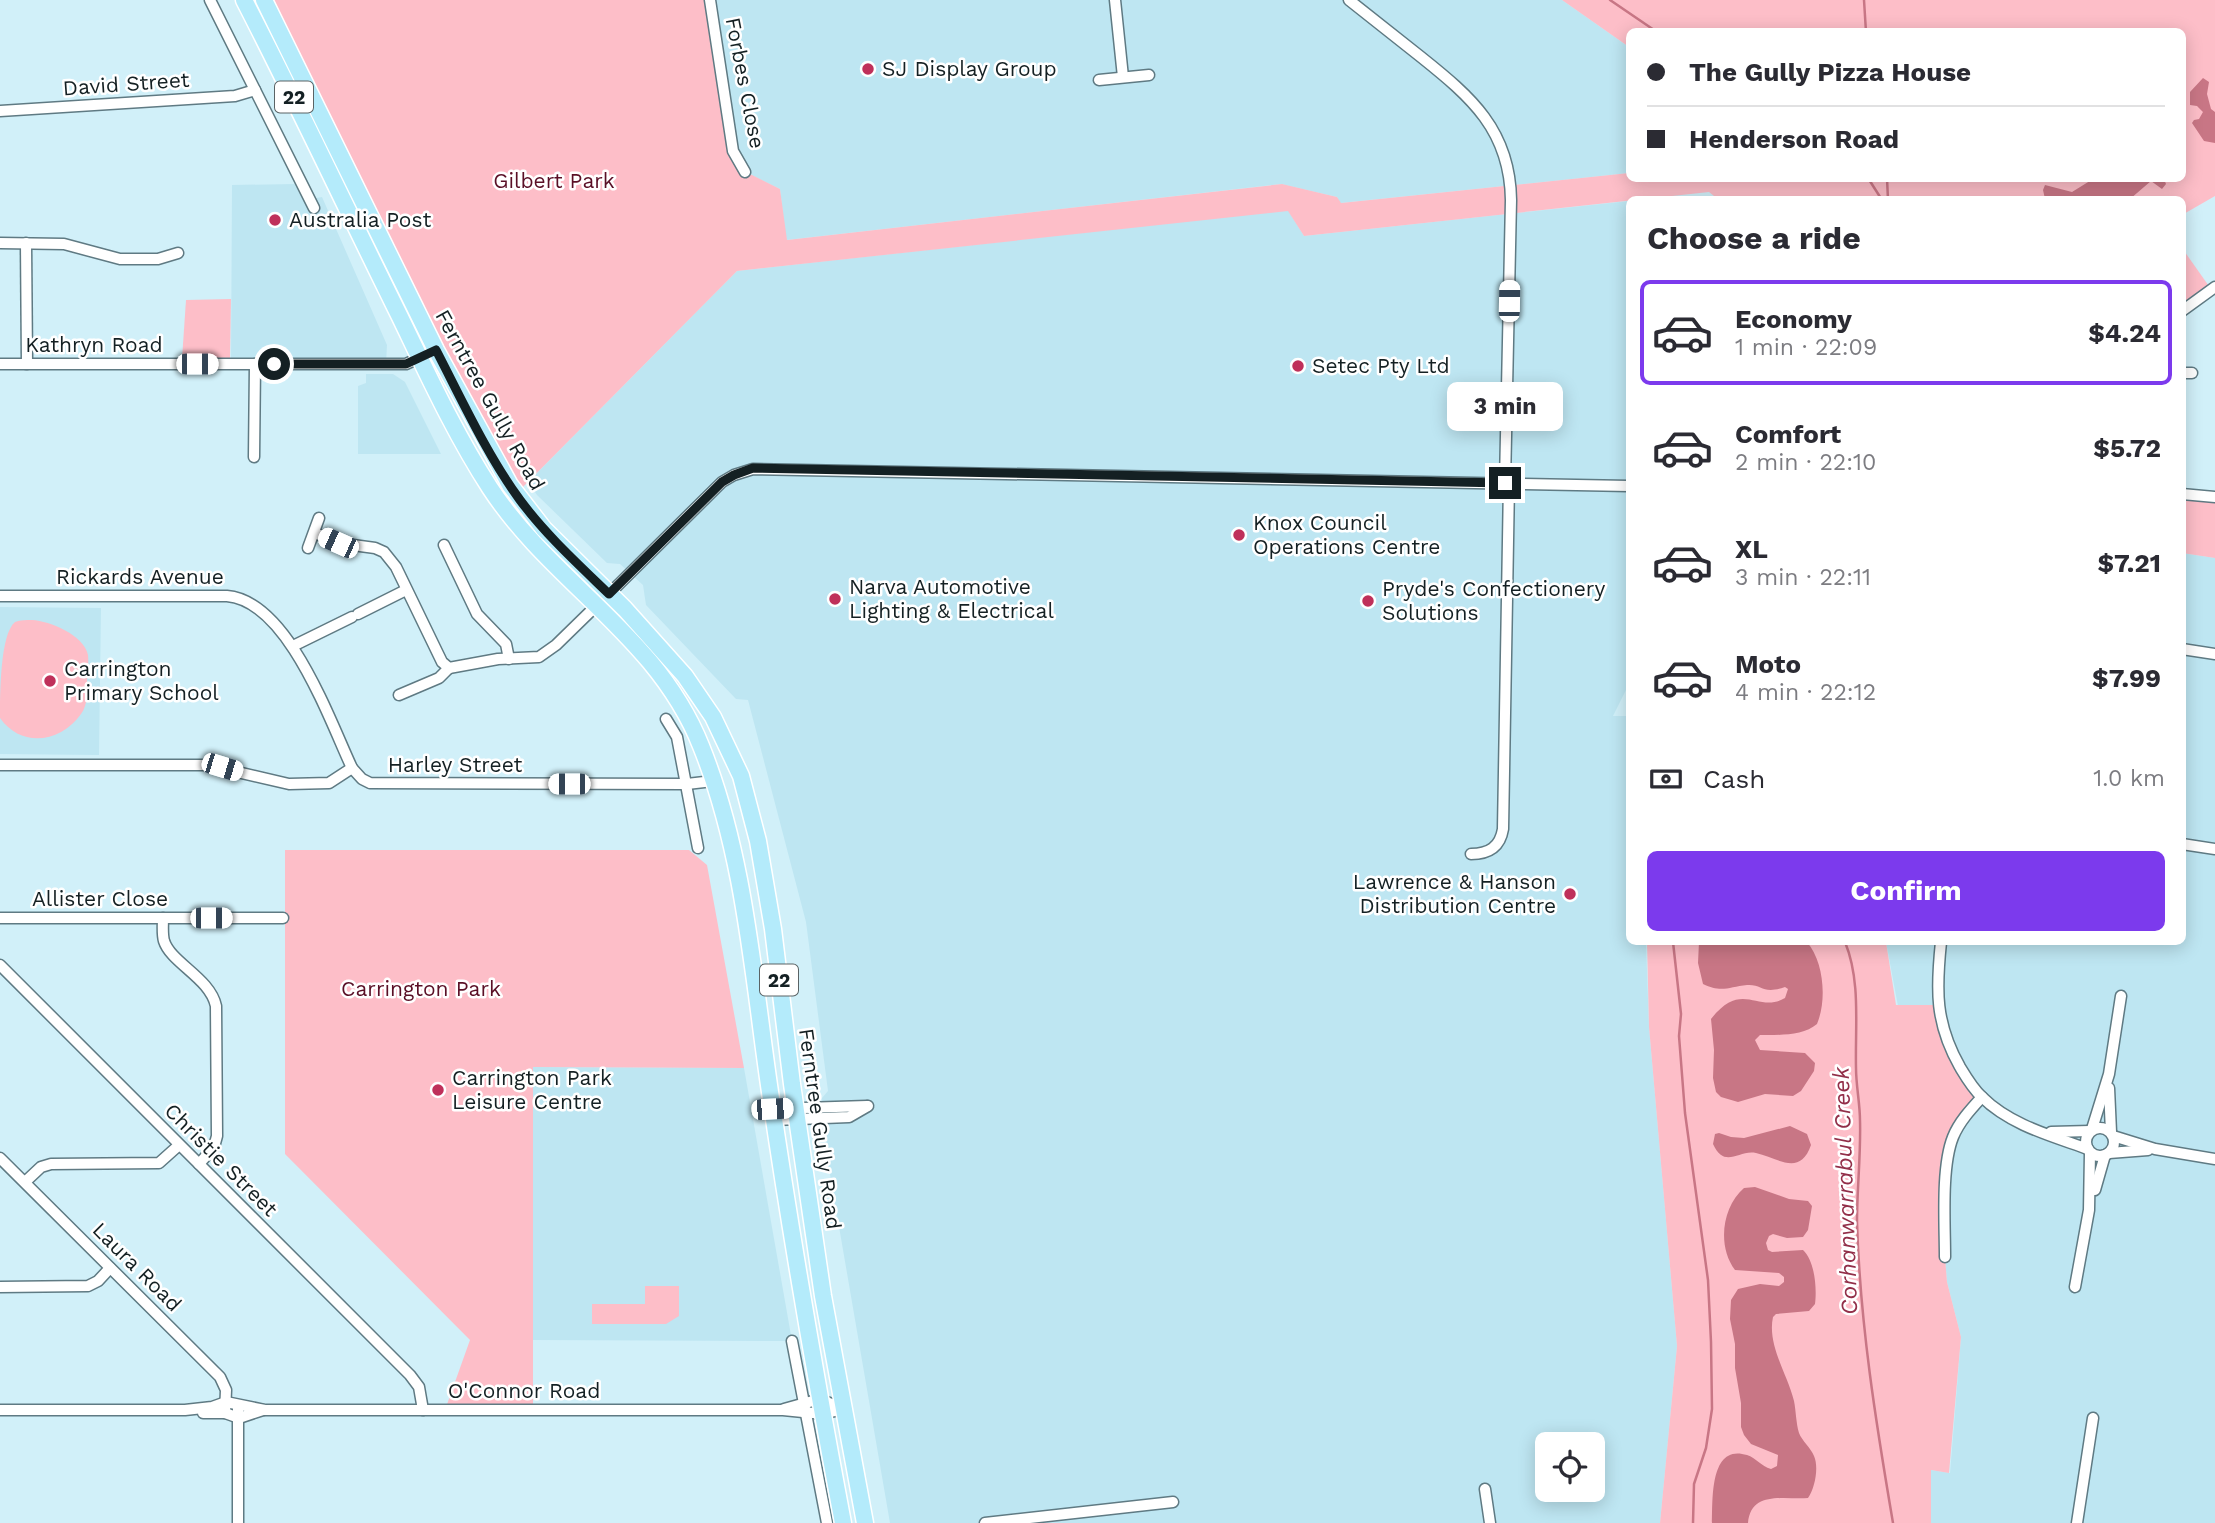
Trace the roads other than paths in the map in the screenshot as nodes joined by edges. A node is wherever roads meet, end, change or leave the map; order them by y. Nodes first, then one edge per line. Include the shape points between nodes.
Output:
1 (210, 0) edge
2 (244, 0) edge
3 (264, 0) edge
4 (710, 0) edge
5 (1115, 0) edge
6 (1349, 0) edge
7 (1149, 75) dead end
8 (1123, 77) junction
9 (1099, 80) dead end
10 (255, 90) junction
11 (0, 111) edge
12 (746, 172) dead end
13 (359, 192) junction
14 (344, 200) junction
15 (314, 208) dead end
16 (0, 243) edge
17 (26, 243) junction
18 (178, 253) dead end
19 (2215, 287) edge
20 (2186, 308) edge
21 (436, 350) junction
22 (419, 359) junction
23 (0, 364) edge
24 (27, 364) junction
25 (255, 364) junction
26 (254, 457) dead end
27 (1507, 483) junction
28 (1626, 486) edge
29 (2186, 494) edge
30 (2215, 497) edge
31 (319, 518) dead end
32 (315, 533) junction
33 (444, 545) dead end
34 (308, 548) dead end
35 (406, 590) junction
36 (0, 596) edge
37 (603, 599) junction
38 (293, 646) junction
39 (2186, 650) edge
40 (2215, 654) edge
41 (509, 659) junction
42 (449, 668) junction
43 (399, 695) dead end
44 (666, 719) dead end
45 (0, 765) edge
46 (352, 768) junction
47 (741, 776) junction
48 (713, 781) junction
49 (687, 784) junction
50 (2186, 845) edge
51 (698, 848) dead end
52 (2215, 849) edge
53 (1471, 854) dead end
54 (0, 918) edge
55 (163, 918) junction
56 (283, 918) dead end
57 (1941, 945) edge
58 (0, 965) edge
59 (2121, 996) dead end
60 (2109, 1074) junction
61 (1982, 1097) junction
62 (796, 1114) junction
63 (773, 1115) junction
64 (2091, 1130) junction
65 (2039, 1131) junction
66 (2112, 1134) junction
67 (178, 1146) junction
68 (2155, 1149) junction
69 (2089, 1151) junction
70 (2107, 1154) junction
71 (0, 1158) edge
72 (2215, 1159) edge
73 (199, 1164) junction
74 (25, 1182) junction
75 (2089, 1210) junction
76 (1945, 1257) dead end
77 (110, 1268) junction
78 (0, 1287) edge
79 (2076, 1287) dead end
80 (792, 1341) dead end
81 (226, 1402) junction
82 (803, 1402) junction
83 (238, 1406) junction
84 (821, 1406) junction
85 (844, 1409) junction
86 (0, 1410) edge
87 (185, 1410) junction
88 (265, 1410) junction
89 (418, 1410) junction
90 (783, 1410) junction
91 (225, 1413) junction
92 (805, 1413) junction
93 (239, 1418) junction
94 (2093, 1418) dead end
95 (1485, 1489) dead end
96 (1173, 1502) dead end
97 (239, 1523) edge
98 (827, 1523) edge
99 (844, 1523) edge
100 (865, 1523) edge
101 (985, 1523) edge
102 (1490, 1523) edge
103 (2077, 1523) edge

1 - 10 street
2 - 14 main road, Ferntree Gully Road / 22
3 - 13 main road, Ferntree Gully Road / 22
4 - 12 street, Forbes Close via 733,151
5 - 8 street
6 - 27 street via 1466,94 1503,152 1511,200
7 - 8 street
8 - 9 street
10 - 11 street, David Street via 235,96
10 - 15 street
13 - 14 main road
13 - 21 main road, Ferntree Gully Road / 22
14 - 22 main road, Ferntree Gully Road / 22
16 - 17 street
17 - 18 street via 70,245 120,259 158,259
17 - 24 street
19 - 20 street
21 - 22 street, Kathryn Road
21 - 37 main road, Ferntree Gully Road / 22 via 518,497
22 - 25 street, Kathryn Road via 406,364
22 - 37 main road, Ferntree Gully Road / 22 via 496,498 538,548
23 - 24 street, Kathryn Road
24 - 25 street, Kathryn Road
25 - 26 street
27 - 28 street
27 - 37 street via 753,468 722,482
27 - 53 street via 1503,829 1494,847
29 - 30 street
31 - 32 street
32 - 34 street
32 - 35 street via 338,543 384,552
33 - 41 street via 477,614 506,644
35 - 38 street
35 - 42 street
36 - 38 street, Rickards Avenue via 239,597 254,605
37 - 41 street via 544,655
37 - 47 main road, Ferntree Gully Road / 22 via 685,676 723,735
37 - 48 main road, Ferntree Gully Road / 22 via 676,694
38 - 46 street, Rickards Avenue
39 - 40 street
41 - 42 street
42 - 43 street via 439,678
44 - 49 street via 677,737
45 - 46 street via 207,765 279,783 309,784 332,782
46 - 49 street, Harley Street via 365,782 377,784
47 - 48 main road
47 - 62 main road, Ferntree Gully Road / 22 via 773,929
48 - 49 street, Harley Street
48 - 63 main road, Ferntree Gully Road / 22 via 741,897
49 - 51 street
50 - 52 street
54 - 55 street, Allister Close
55 - 56 street, Allister Close
55 - 73 street via 166,946 209,990 216,1006 217,1140
57 - 61 street via 1937,993 1945,1037
58 - 67 street, Christie Street
59 - 60 street
60 - 64 street
60 - 66 street
61 - 65 street
61 - 76 street via 1959,1124 1950,1146
62 - 62 street via 868,1106 849,1117
62 - 63 street
62 - 85 main road, Ferntree Gully Road / 22
63 - 84 main road, Ferntree Gully Road / 22
64 - 65 street
64 - 66 street via 2103,1128
64 - 69 street
65 - 69 street
66 - 68 street
66 - 70 street via 2114,1145
67 - 73 street, Christie Street
67 - 74 street via 155,1164 51,1164
68 - 70 street
68 - 72 street
69 - 70 street
69 - 75 street
70 - 75 street
71 - 74 street, Laura Road
73 - 89 street, Christie Street via 414,1381 421,1392
74 - 77 street, Laura Road
75 - 79 street
77 - 78 street via 88,1286
77 - 81 street, Laura Road via 220,1377 226,1387
80 - 82 street
81 - 83 street, O'Connor Road
81 - 87 street
81 - 91 street, Laura Road
82 - 84 street, O'Connor Road
82 - 90 street, O'Connor Road
82 - 92 street
83 - 88 street, O'Connor Road
83 - 93 street
84 - 85 street, O'Connor Road
84 - 85 street, O'Connor Road
84 - 92 street, O'Connor Road
84 - 99 main road, Ferntree Gully Road / 22
85 - 100 main road, Ferntree Gully Road / 22
86 - 87 street
87 - 91 street
88 - 89 street, O'Connor Road
88 - 93 street, O'Connor Road
89 - 90 street, O'Connor Road
90 - 92 street, O'Connor Road
91 - 93 street
92 - 98 street
93 - 97 street
94 - 103 street
95 - 102 street
96 - 101 street

